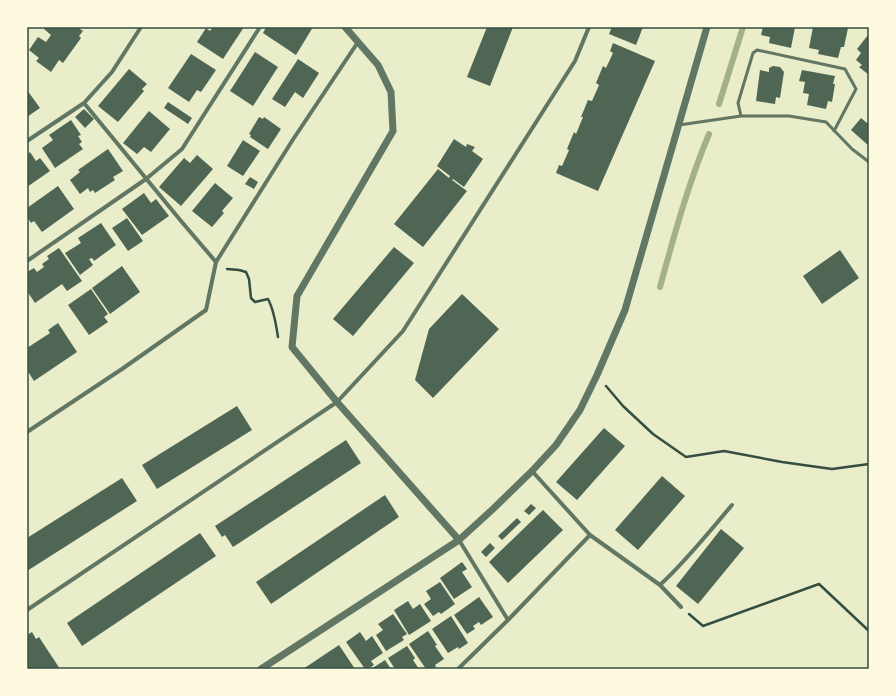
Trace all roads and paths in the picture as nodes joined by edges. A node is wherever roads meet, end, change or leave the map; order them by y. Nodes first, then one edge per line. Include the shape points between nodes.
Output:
1 (141, 27) edge
2 (260, 27) edge
3 (345, 27) edge
4 (589, 27) edge
5 (707, 27) edge
6 (358, 42) junction
7 (84, 103) junction
8 (741, 116) junction
9 (679, 125) junction
10 (834, 131) junction
11 (27, 141) edge
12 (869, 162) edge
13 (146, 178) junction
14 (27, 261) edge
15 (216, 262) junction
16 (292, 347) junction
17 (597, 375) junction
18 (337, 402) junction
19 (27, 432) edge
20 (869, 464) edge
21 (532, 471) junction
22 (732, 505) dead end
23 (590, 536) junction
24 (459, 540) junction
25 (660, 584) junction
26 (681, 607) joint
27 (27, 610) edge
28 (508, 620) junction
29 (869, 631) edge
30 (261, 669) edge
31 (458, 669) edge

1 - 7 street via 112,72
2 - 13 street via 182,149
3 - 6 street
4 - 18 street via 575,60 403,331
5 - 9 street
6 - 15 street
6 - 16 street via 378,65 391,92 394,130 296,296
7 - 11 street
7 - 13 street
8 - 9 lane
8 - 10 lane via 789,116 826,122
8 - 10 lane via 738,103 752,53 757,50 845,69 856,88
9 - 17 street via 625,310
10 - 12 lane
13 - 14 street
13 - 15 street
15 - 16 path via 221,267 246,272 251,298 255,302 268,299 278,339 283,345
15 - 19 street via 206,310
16 - 18 street
17 - 20 path via 623,406 653,434 686,457 724,451 832,469
17 - 21 street via 580,410 556,445
18 - 24 street
18 - 27 street
21 - 23 street
21 - 24 street
22 - 25 street via 682,564
23 - 25 street
23 - 28 street
24 - 28 street
24 - 30 street
25 - 26 street
26 - 29 path via 703,626 819,584
28 - 31 street

